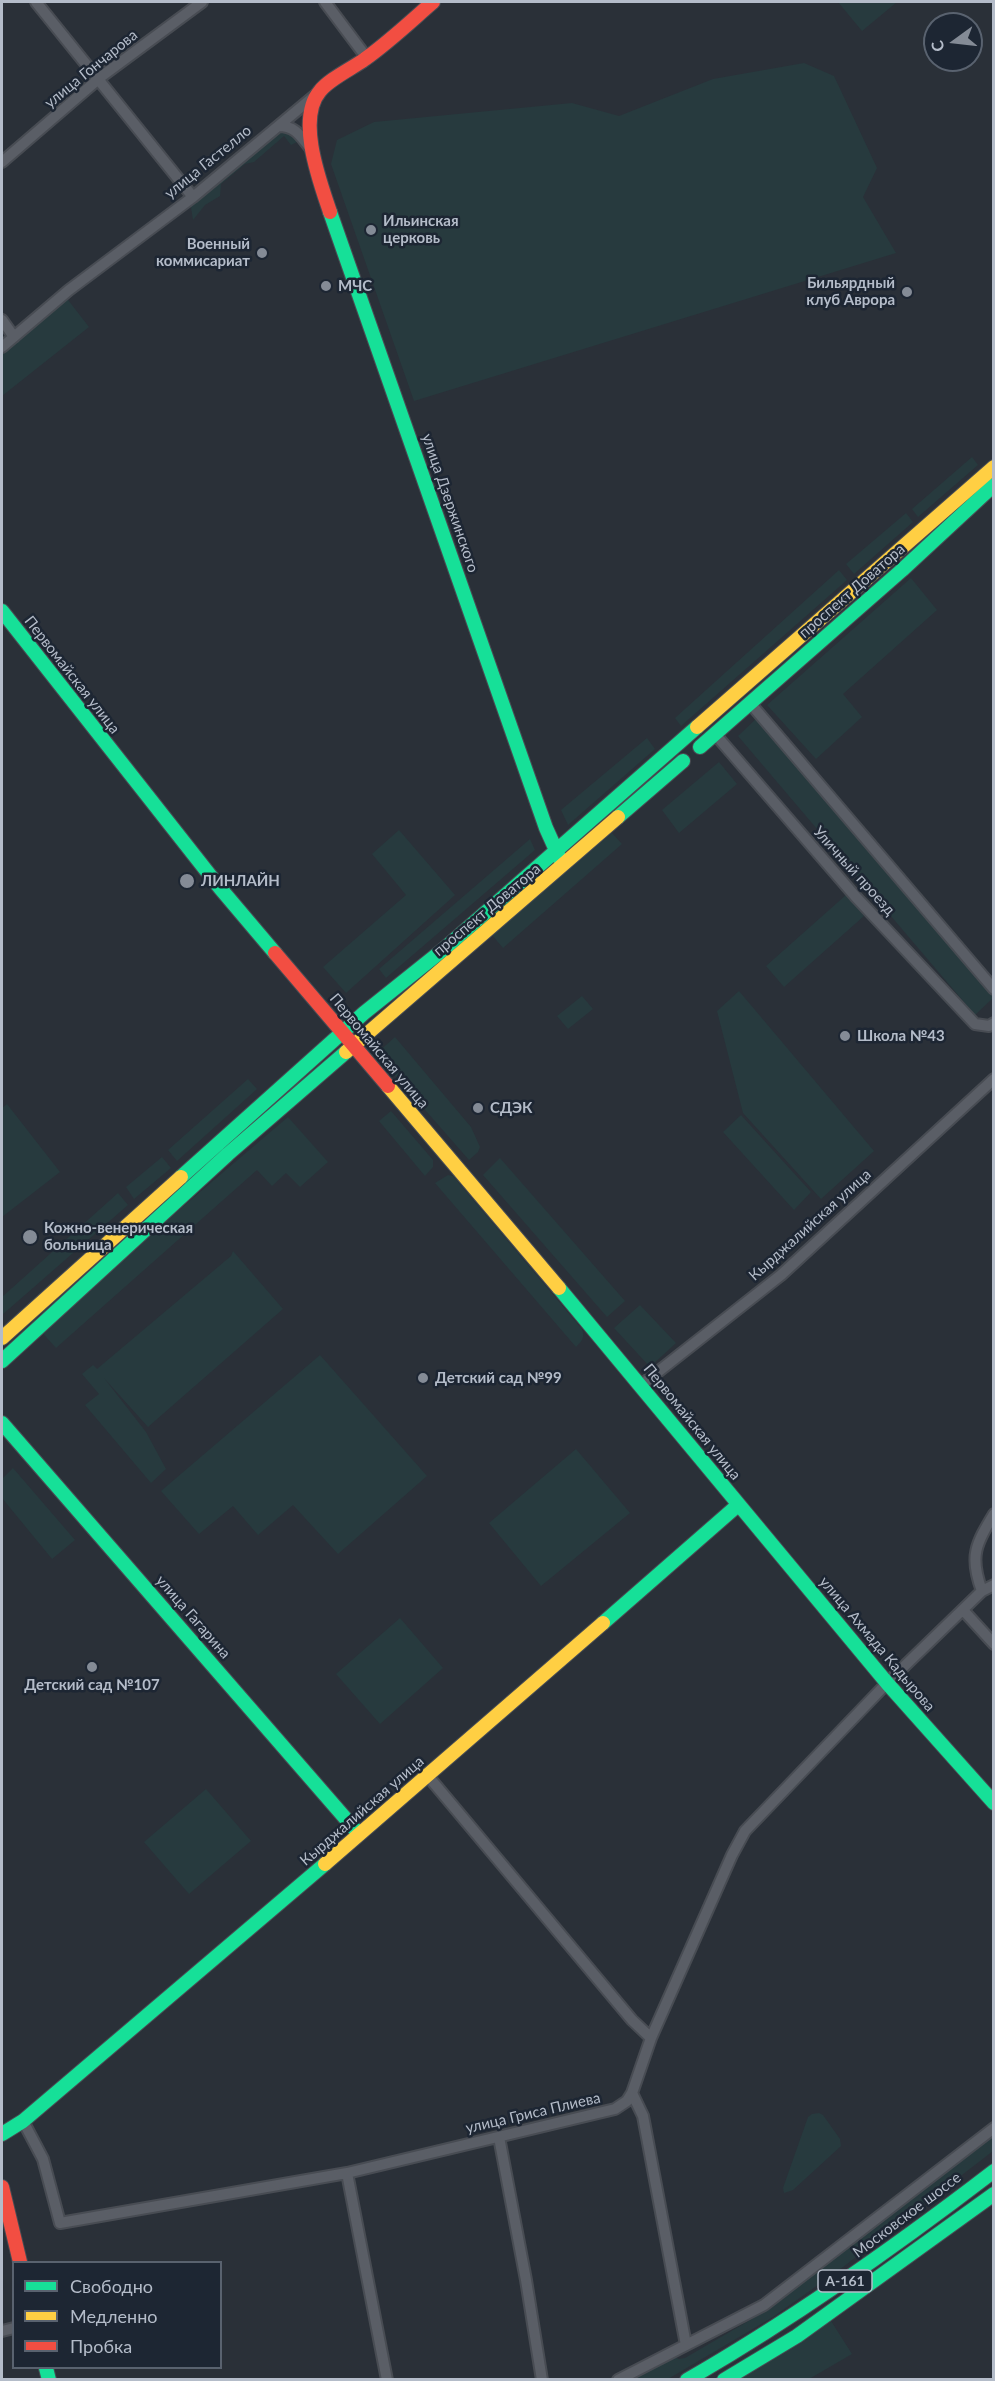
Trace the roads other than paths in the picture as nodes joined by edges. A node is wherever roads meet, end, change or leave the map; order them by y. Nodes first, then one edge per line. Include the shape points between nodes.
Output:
1 (36, 2) edge
2 (202, 2) edge
3 (325, 2) edge
4 (434, 2) edge
5 (367, 58) junction
6 (98, 80) junction
7 (320, 90) junction
8 (279, 126) junction
9 (311, 149) junction
10 (2, 162) edge
11 (193, 197) junction
12 (2, 320) edge
13 (14, 337) junction
14 (2, 347) edge
15 (993, 467) edge
16 (993, 485) edge
17 (2, 611) edge
18 (750, 703) junction
19 (715, 734) junction
20 (556, 851) junction
21 (563, 866) junction
22 (993, 989) edge
23 (993, 1023) edge
24 (342, 1033) junction
25 (353, 1046) junction
26 (993, 1079) edge
27 (2, 1338) edge
28 (2, 1361) edge
29 (640, 1386) junction
30 (2, 1423) edge
31 (738, 1505) junction
32 (993, 1514) edge
33 (993, 1585) edge
34 (982, 1591) junction
35 (963, 1610) junction
36 (993, 1644) edge
37 (887, 1683) junction
38 (428, 1776) junction
39 (993, 1803) edge
40 (359, 1834) junction
41 (651, 2038) junction
42 (632, 2093) junction
43 (23, 2121) junction
44 (993, 2128) edge
45 (2, 2134) edge
46 (499, 2137) junction
47 (993, 2171) edge
48 (347, 2173) junction
49 (2, 2187) edge
50 (993, 2194) edge
51 (20, 2261) edge
52 (686, 2345) junction
53 (387, 2379) edge
54 (542, 2379) edge
55 (618, 2379) edge
56 (687, 2379) edge
57 (724, 2379) edge

1 - 6 street
2 - 6 street, улица Гончарова
3 - 5 street
4 - 5 main road, улица Гастелло
5 - 7 main road, улица Гастелло
6 - 10 street, улица Гончарова
6 - 11 street
7 - 8 street, улица Гастелло
7 - 9 main road, улица Дзержинского via 312,111
8 - 9 street, улица Дзержинского via 292,128
8 - 11 street, улица Гастелло
9 - 20 main road, улица Дзержинского
11 - 13 street, улица Гастелло via 69,290
12 - 13 street
13 - 14 street, улица Гастелло
15 - 20 main road, проспект Доватора
16 - 18 main road, проспект Доватора
17 - 24 main road, Первомайская улица via 220,888
18 - 19 main road, проспект Доватора
18 - 22 street
19 - 21 main road, проспект Доватора
19 - 23 street, Уличный проезд via 855,896 975,1024
20 - 21 main road, улица Дзержинского
20 - 24 main road, проспект Доватора
21 - 25 main road, проспект Доватора
24 - 25 main road, Первомайская улица
24 - 27 main road, проспект Доватора
25 - 28 main road, проспект Доватора via 228,1154
25 - 29 main road, Первомайская улица
26 - 29 street, Кырджалийская улица via 781,1275
29 - 31 main road, Первомайская улица
30 - 40 main road, улица Гагарина
31 - 37 main road, улица Ахмада Кадырова
31 - 38 main road, Кырджалийская улица
32 - 34 street via 975,1547 974,1565
33 - 34 street
34 - 35 street
35 - 36 street
35 - 37 street
37 - 39 main road, улица Ахмада Кадырова
37 - 41 street via 745,1831
38 - 40 main road, Кырджалийская улица
38 - 41 street
40 - 43 main road, Кырджалийская улица
41 - 42 street
42 - 46 street, улица Гриса Плиева via 615,2109
42 - 52 street via 643,2116
43 - 45 main road, Кырджалийская улица
43 - 48 street, улица Гриса Плиева via 43,2159 60,2223
44 - 52 street via 765,2305
46 - 48 street, улица Гриса Плиева
46 - 54 street
47 - 56 main road, Московское шоссе / А-161 via 813,2304
48 - 53 street
49 - 51 main road
50 - 57 main road, А-161 via 797,2336
52 - 55 street

